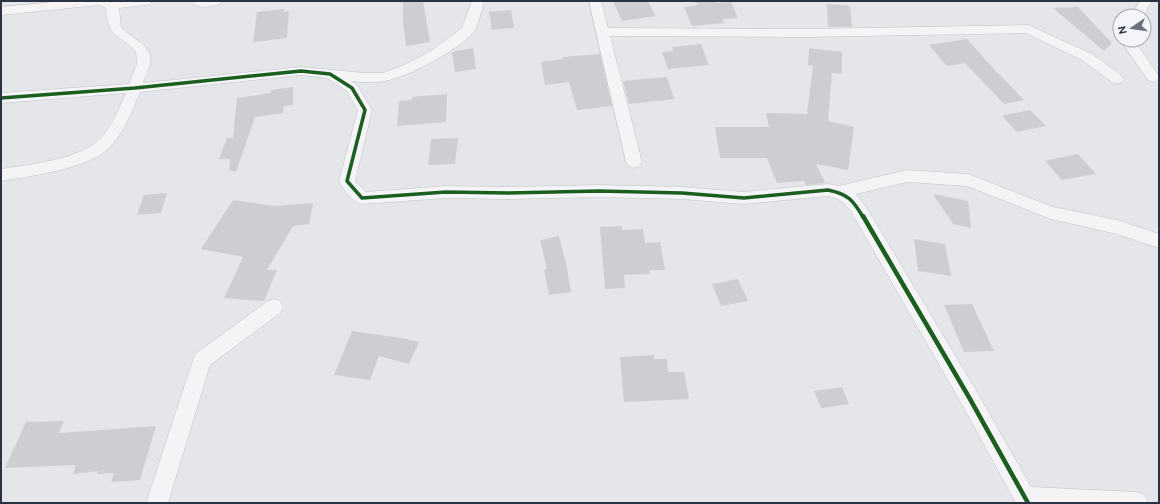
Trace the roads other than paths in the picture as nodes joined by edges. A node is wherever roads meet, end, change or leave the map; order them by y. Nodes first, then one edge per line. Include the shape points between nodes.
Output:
1 (146, 1) edge
2 (198, 1) edge
3 (216, 1) edge
4 (478, 1) edge
5 (595, 1) edge
6 (106, 2) edge
7 (1, 10) edge
8 (602, 32) junction
9 (1133, 48) edge
10 (320, 73) junction
11 (1153, 77) dead end
12 (1117, 79) dead end
13 (135, 88) junction
14 (1, 98) edge
15 (634, 162) dead end
16 (1, 175) edge
17 (841, 192) junction
18 (1159, 242) edge
19 (274, 307) dead end
20 (1027, 500) edge
21 (156, 503) edge
22 (1137, 503) edge

1 - 6 street
2 - 3 street via 204,4
4 - 10 street via 468,30 436,54 409,68 384,77 364,78
5 - 8 street
6 - 7 street
6 - 13 street via 115,27 144,54 144,65 135,82
8 - 12 street via 806,33 1028,29 1087,57
8 - 15 street
9 - 11 street
10 - 13 street via 301,71
10 - 17 street via 330,74 352,88 365,110 347,181 362,198 446,192 599,191 682,193 744,198 828,190
13 - 14 street
13 - 16 street via 120,123 102,146 82,156
17 - 18 street via 907,176 968,180 1051,213 1117,227
17 - 20 street via 851,198 862,215
19 - 21 street via 202,360
20 - 22 street

